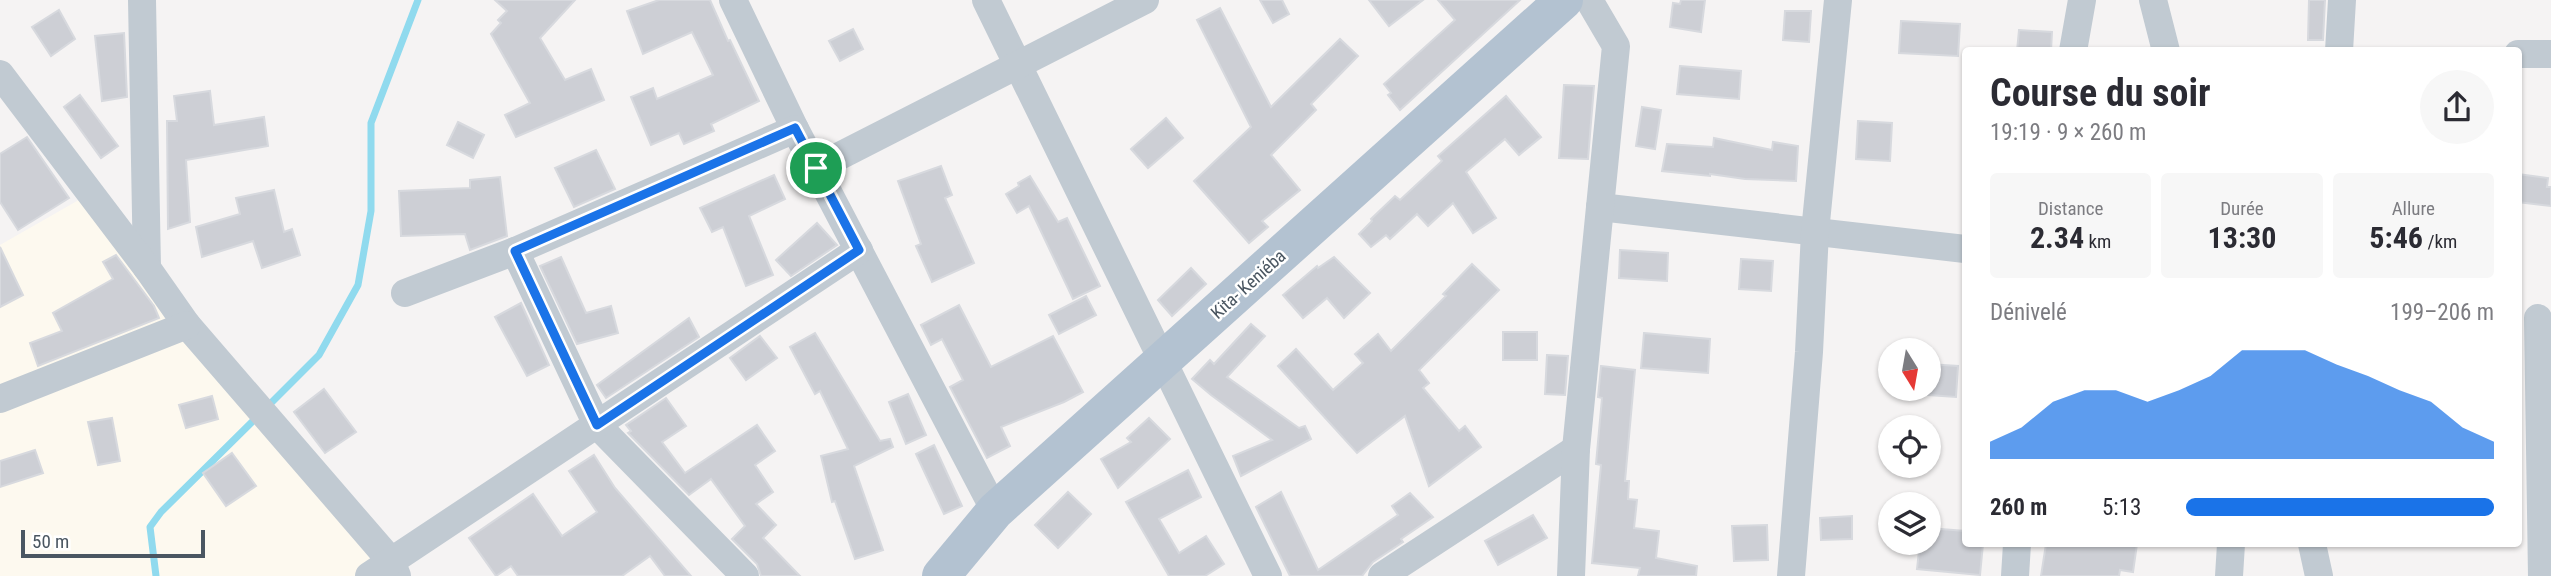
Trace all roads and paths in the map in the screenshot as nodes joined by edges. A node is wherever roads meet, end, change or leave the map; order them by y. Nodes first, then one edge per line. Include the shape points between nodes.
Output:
1 (142, 0) edge
2 (733, 0) edge
3 (986, 0) edge
4 (1145, 0) edge
5 (1564, 0) edge
6 (1589, 0) edge
7 (1839, 0) edge
8 (2081, 0) edge
9 (2153, 0) edge
10 (2342, 0) edge
11 (2074, 47) edge
12 (2165, 47) edge
13 (2339, 47) edge
14 (2522, 54) edge
15 (2551, 54) edge
16 (1018, 66) junction
17 (0, 74) edge
18 (795, 128) junction
19 (816, 168) junction
20 (1600, 207) junction
21 (1815, 232) junction
22 (859, 250) junction
23 (1962, 250) edge
24 (515, 251) junction
25 (147, 268) junction
26 (405, 293) dead end
27 (2536, 318) edge
28 (187, 325) junction
29 (1162, 361) junction
30 (0, 399) edge
31 (597, 425) junction
32 (1576, 449) junction
33 (995, 511) junction
34 (2017, 547) edge
35 (2231, 547) edge
36 (2313, 547) edge
37 (386, 571) edge
38 (745, 576) edge
39 (941, 576) edge
40 (1268, 576) edge
41 (1382, 576) edge
42 (1571, 576) edge
43 (1791, 576) edge
44 (2015, 576) edge
45 (2229, 576) edge
46 (2319, 576) edge
47 (2542, 576) edge

1 - 25 street
2 - 18 street
3 - 16 street
4 - 16 street
5 - 29 main road, Kita- Keniéba
6 - 20 street via 1616,46
7 - 21 street
8 - 11 street
9 - 12 street
10 - 13 street
14 - 15 street
16 - 19 street
16 - 29 street
17 - 25 street
18 - 19 street
18 - 24 street
19 - 22 street
20 - 21 street
20 - 32 street
21 - 23 street
21 - 43 street
22 - 31 street
22 - 33 street
24 - 26 street
24 - 31 street
25 - 28 street
27 - 47 street
28 - 30 street
28 - 37 street
29 - 33 main road, Kita- Keniéba
29 - 40 street
31 - 37 street
31 - 38 street
32 - 41 street
32 - 42 street
33 - 39 main road, Kita- Keniéba
34 - 44 street
35 - 45 street
36 - 46 street

